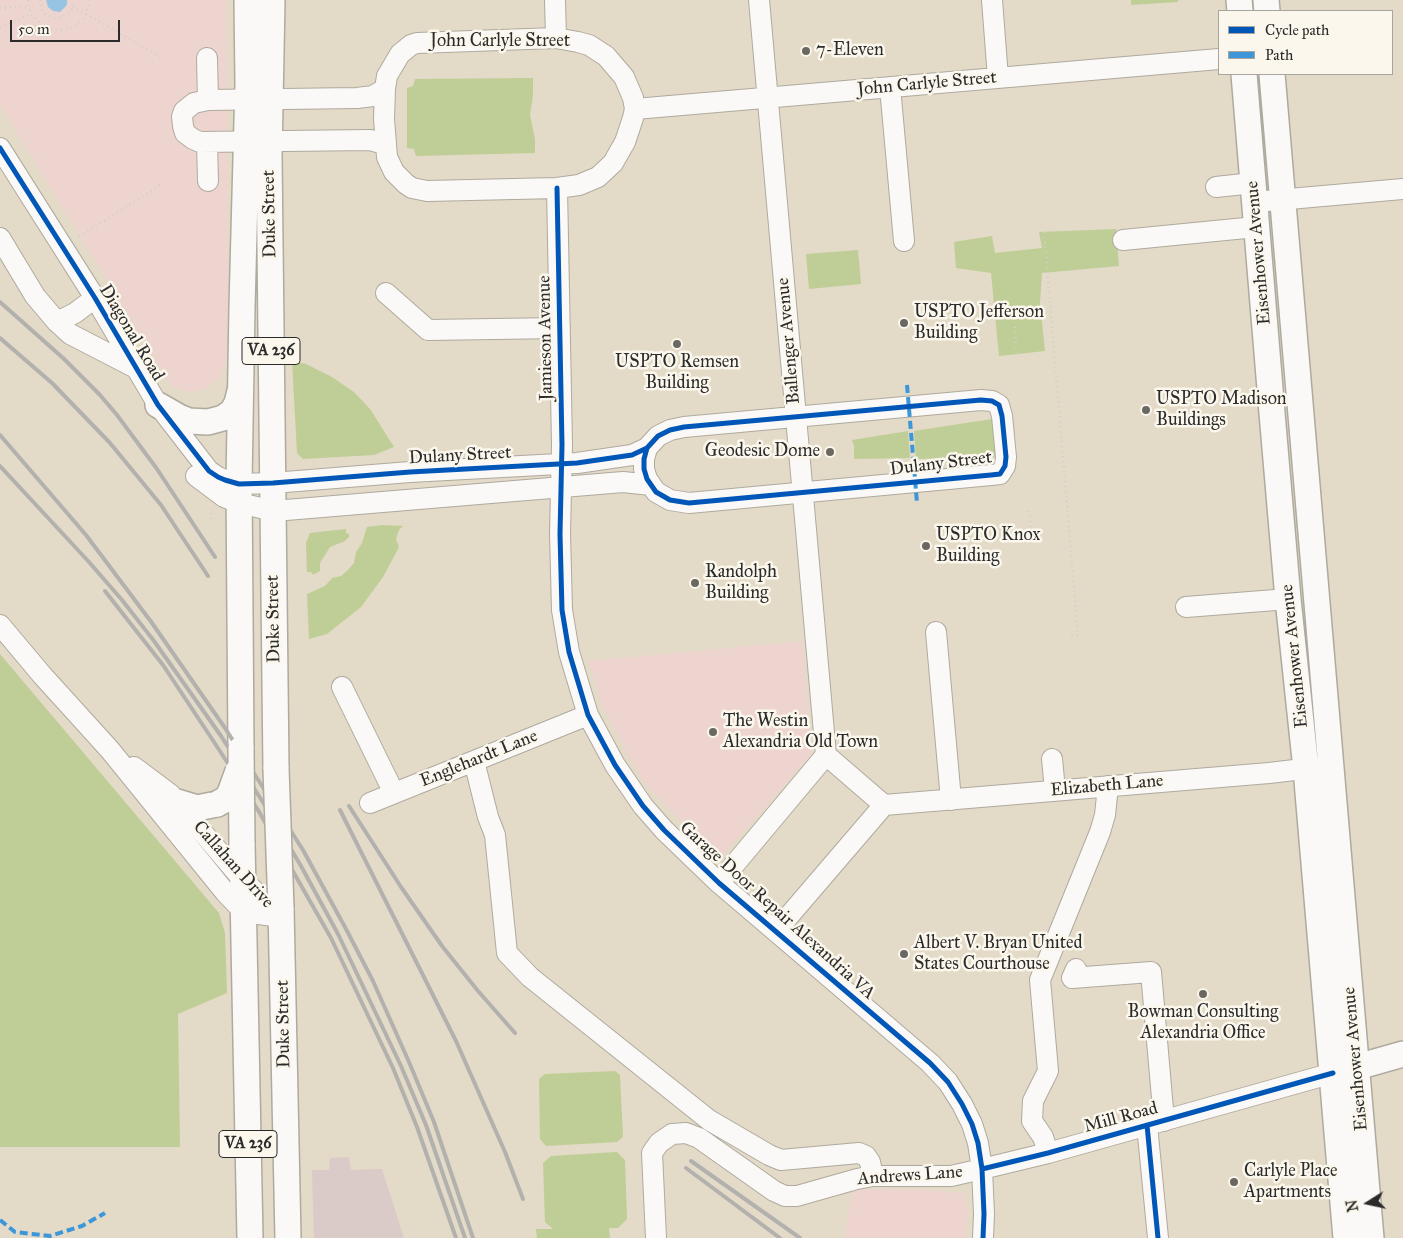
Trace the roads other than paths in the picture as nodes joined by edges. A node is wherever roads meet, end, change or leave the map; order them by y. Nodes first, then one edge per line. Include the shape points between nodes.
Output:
1 (247, 0) edge
2 (272, 0) edge
3 (555, 0) edge
4 (759, 0) edge
5 (992, 0) edge
6 (556, 38) junction
7 (207, 58) dead end
8 (1218, 59) edge
9 (1244, 75) edge
10 (1272, 75) edge
11 (998, 78) junction
12 (890, 87) junction
13 (385, 88) junction
14 (768, 98) junction
15 (259, 99) junction
16 (208, 100) junction
17 (635, 109) junction
18 (258, 142) junction
19 (207, 143) junction
20 (385, 144) junction
21 (0, 148) edge
22 (208, 181) dead end
23 (557, 188) junction
24 (1216, 188) dead end
25 (1403, 189) edge
26 (1254, 193) junction
27 (1281, 200) junction
28 (1256, 227) junction
29 (0, 238) edge
30 (1123, 240) dead end
31 (904, 241) dead end
32 (386, 293) dead end
33 (95, 298) junction
34 (57, 322) junction
35 (560, 328) junction
36 (136, 368) junction
37 (240, 391) junction
38 (158, 405) junction
39 (795, 418) junction
40 (647, 448) junction
41 (562, 464) junction
42 (272, 483) junction
43 (651, 485) junction
44 (562, 487) junction
45 (239, 493) junction
46 (802, 493) junction
47 (274, 511) junction
48 (1288, 599) junction
49 (1186, 607) dead end
50 (0, 625) edge
51 (936, 632) dead end
52 (342, 687) dead end
53 (588, 715) junction
54 (241, 749) junction
55 (110, 750) junction
56 (826, 755) junction
57 (1052, 759) dead end
58 (474, 760) junction
59 (1331, 766) junction
60 (1306, 768) junction
61 (1108, 786) junction
62 (1055, 790) junction
63 (394, 793) junction
64 (951, 800) junction
65 (177, 802) junction
66 (370, 803) dead end
67 (884, 805) junction
68 (243, 880) junction
69 (719, 883) junction
70 (244, 912) junction
71 (281, 913) junction
72 (776, 931) junction
73 (1076, 969) dead end
74 (1403, 1054) edge
75 (1357, 1066) junction
76 (1333, 1073) junction
77 (1156, 1123) junction
78 (1048, 1153) junction
79 (982, 1169) junction
80 (873, 1176) junction
81 (250, 1238) edge
82 (288, 1238) edge
83 (656, 1238) edge
84 (983, 1238) edge
85 (1158, 1238) edge
86 (1346, 1238) edge
87 (1371, 1238) edge

1 - 15 main road, Duke Street / VA 236
2 - 15 main road, Duke Street / VA 236
3 - 6 street
4 - 14 street, Ballenger Avenue
5 - 11 street
6 - 13 street, John Carlyle Street via 417,43 400,54 387,76
6 - 17 street, John Carlyle Street via 589,45 606,56 627,82
7 - 16 street
8 - 11 street, John Carlyle Street
9 - 26 main road, Eisenhower Avenue
10 - 27 main road, Eisenhower Avenue
11 - 12 street, John Carlyle Street
12 - 14 street, John Carlyle Street
12 - 31 street
13 - 15 street via 373,96 357,98
13 - 20 street, John Carlyle Street
14 - 17 street, John Carlyle Street
14 - 39 street, Ballenger Avenue
15 - 16 street
15 - 18 main road, Duke Street / VA 236
16 - 19 street via 194,103 182,117 186,133
17 - 23 street, John Carlyle Street via 625,142 608,169 588,183
18 - 19 street
18 - 20 street via 370,140
18 - 37 main road, Duke Street / VA 236
18 - 42 main road, Duke Street / VA 236
19 - 22 street
20 - 23 street, John Carlyle Street via 386,157 394,172 412,188 427,191
21 - 33 street, Diagonal Road
23 - 35 street, Jamieson Avenue
24 - 26 street
25 - 27 street
26 - 27 street
26 - 28 main road, Eisenhower Avenue
27 - 59 main road, Eisenhower Avenue
28 - 30 street
28 - 48 main road, Eisenhower Avenue
29 - 34 street via 36,296
32 - 35 street via 428,330
33 - 34 street
33 - 36 street, Diagonal Road
34 - 36 street via 70,334
35 - 41 street, Jamieson Avenue
36 - 38 street, Diagonal Road
37 - 38 main road via 232,412 208,422 189,421
37 - 45 main road, Duke Street / VA 236
38 - 45 street, Diagonal Road via 197,478 224,496
39 - 40 street, Dulany Street via 684,427 658,436
39 - 46 street, Ballenger Avenue
39 - 46 street, Dulany Street via 992,401 999,404 1006,450 1005,466 1000,474
40 - 41 street, Dulany Street via 632,455
40 - 43 street via 644,469
41 - 42 street, Dulany Street
41 - 44 street, Jamieson Avenue
42 - 45 street, Diagonal Road
42 - 47 main road, Duke Street / VA 236
43 - 44 street via 623,482
43 - 46 street, Dulany Street via 670,500 689,502
44 - 47 street
44 - 53 street, Garage Door Repair Alexandria VA via 562,610 571,659
45 - 47 street
45 - 54 main road, Duke Street / VA 236
46 - 56 street, Ballenger Avenue
47 - 71 main road, Duke Street / VA 236, bridge
48 - 49 street
48 - 60 main road, Eisenhower Avenue
50 - 55 street, Callahan Drive
51 - 64 street
52 - 63 street
53 - 58 street, Englehardt Lane
53 - 69 street, Garage Door Repair Alexandria VA via 615,765 643,806
54 - 65 main road, bridge via 234,787 226,799 197,808
54 - 68 main road, Duke Street / VA 236, bridge
55 - 65 street, Callahan Drive
55 - 70 street, Callahan Drive
56 - 67 street
56 - 69 street
57 - 62 street
58 - 63 street, Englehardt Lane
58 - 80 street via 495,835 507,953 530,977 709,1120 769,1155 781,1160 859,1153 870,1162
59 - 60 street, Elizabeth Lane
59 - 75 main road, Eisenhower Avenue
60 - 61 street, Elizabeth Lane
60 - 76 main road, Eisenhower Avenue
61 - 62 street, Elizabeth Lane
61 - 78 street via 1100,832 1040,980 1048,1071 1033,1101 1032,1121 1043,1137
62 - 64 street, Elizabeth Lane
63 - 66 street, Englehardt Lane
64 - 67 street, Elizabeth Lane
65 - 68 street, Callahan Drive
67 - 72 street
68 - 70 main road, Duke Street / VA 236
68 - 71 street, Callahan Drive
69 - 72 street, Garage Door Repair Alexandria VA
70 - 71 street, Callahan Drive
70 - 81 main road, Duke Street / VA 236
71 - 82 main road, Duke Street / VA 236
72 - 79 street, Garage Door Repair Alexandria VA via 948,1082 972,1124
73 - 77 street via 1072,978 1151,972
74 - 75 main road, Mill Road
75 - 76 main road, Mill Road
75 - 87 main road, Eisenhower Avenue
76 - 77 street, Mill Road
76 - 86 main road, Eisenhower Avenue
77 - 78 street, Mill Road
77 - 85 street
78 - 79 street, Mill Road
79 - 80 street, Andrews Lane via 952,1176
79 - 84 street
80 - 83 street, Andrews Lane via 797,1196 785,1196 700,1138 686,1133 672,1134 652,1153

